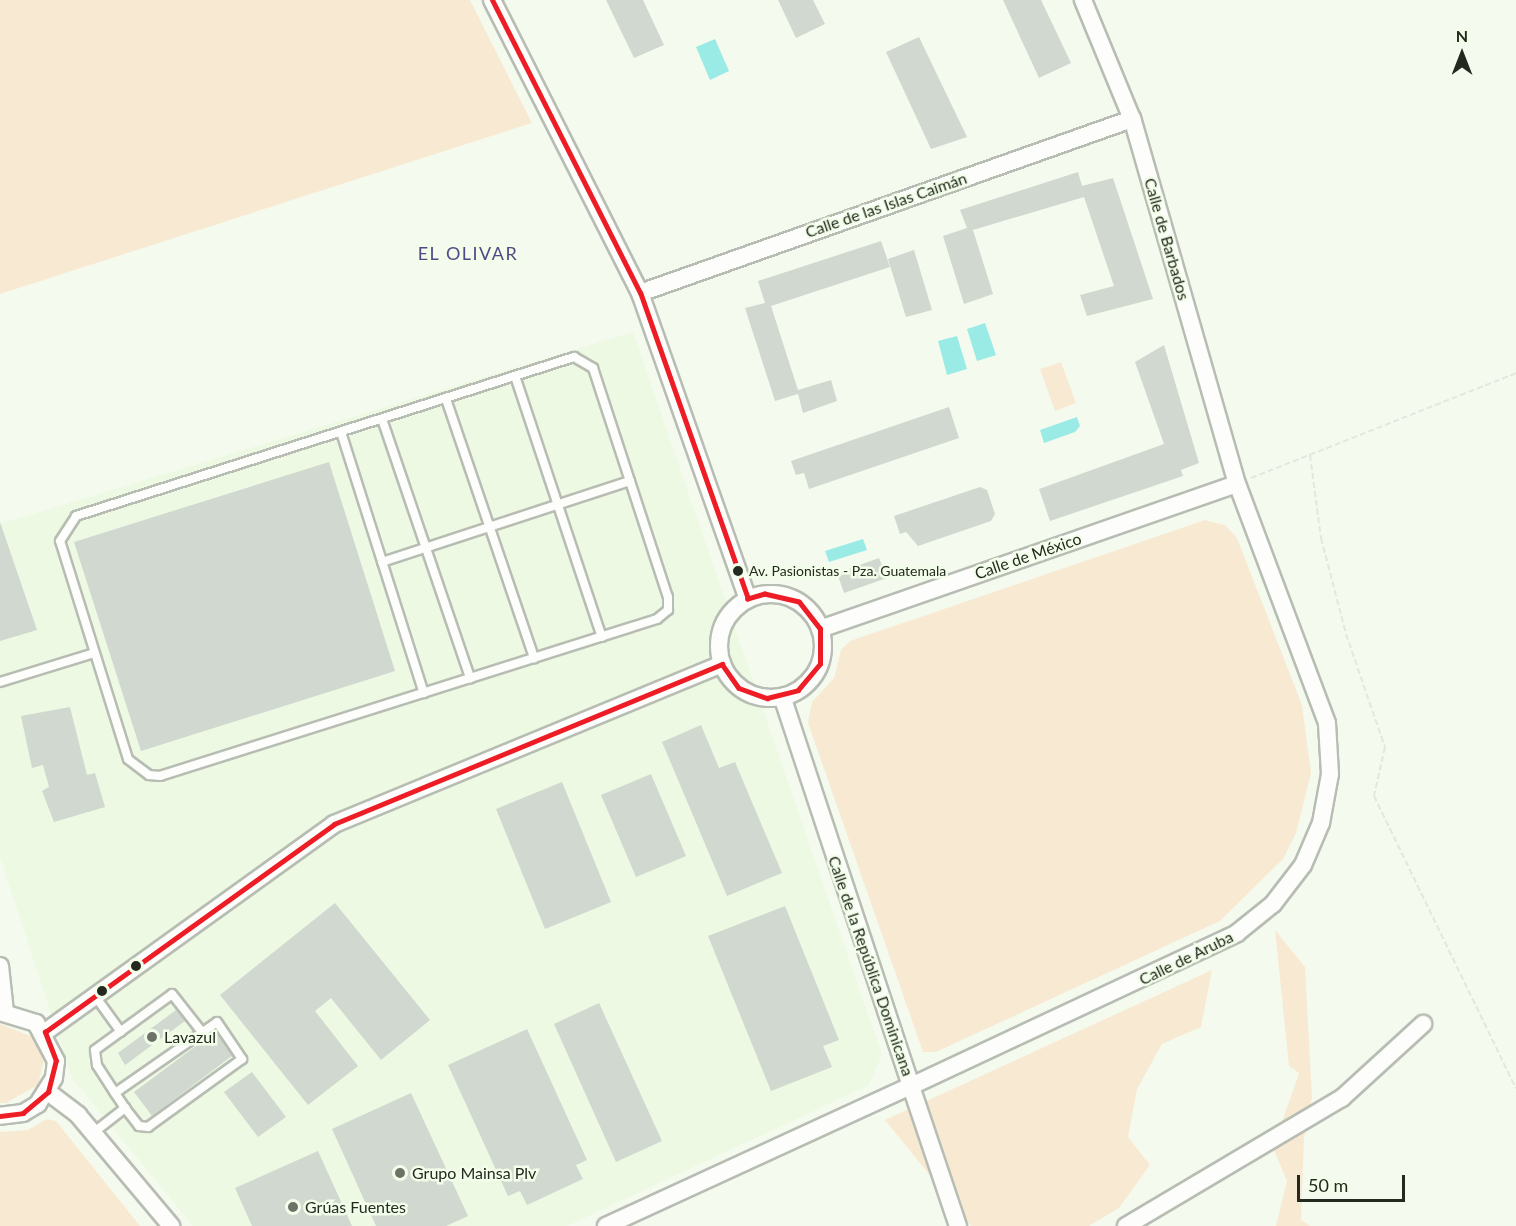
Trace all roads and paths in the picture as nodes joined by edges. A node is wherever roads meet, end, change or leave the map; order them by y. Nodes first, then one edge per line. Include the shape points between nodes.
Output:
1 (492, 0) edge
2 (1083, 0) edge
3 (1132, 119) junction
4 (640, 293) junction
5 (1516, 373) edge
6 (515, 376) junction
7 (446, 399) junction
8 (382, 419) junction
9 (341, 432) junction
10 (1310, 455) junction
11 (630, 481) junction
12 (1237, 484) junction
13 (558, 505) junction
14 (489, 527) junction
15 (426, 548) junction
16 (382, 562) junction
17 (748, 599) junction
18 (820, 629) junction
19 (602, 637) junction
20 (94, 652) junction
21 (534, 658) junction
22 (722, 664) junction
23 (470, 678) junction
24 (0, 682) edge
25 (424, 693) junction
26 (782, 697) junction
27 (0, 966) edge
28 (95, 996) junction
29 (3, 1012) edge
30 (1423, 1024) dead end
31 (45, 1032) junction
32 (121, 1032) junction
33 (202, 1032) junction
34 (911, 1086) junction
35 (1516, 1088) edge
36 (48, 1092) junction
37 (115, 1093) junction
38 (125, 1108) junction
39 (0, 1116) edge
40 (93, 1133) junction
41 (171, 1226) edge
42 (606, 1226) edge
43 (958, 1226) edge
44 (1126, 1226) edge

1 - 4 street
2 - 3 street, Calle de Barbados
3 - 4 street, Calle de las Islas Caimán
3 - 12 street, Calle de Barbados
4 - 17 street
5 - 10 path
6 - 7 lane
6 - 11 lane via 583,359 592,368
6 - 13 lane
7 - 8 lane
7 - 14 lane
8 - 9 lane
8 - 15 lane
9 - 16 lane
9 - 20 lane via 76,516 64,527 60,541
10 - 12 path
10 - 35 path via 1332,580 1384,747 1374,796
11 - 13 lane
11 - 19 lane via 668,610 657,619
12 - 18 street, Calle de México
12 - 34 street, Calle de Aruba via 1327,723 1330,774 1321,823 1303,865 1273,904 1237,933
13 - 14 lane
13 - 19 lane
14 - 15 lane
14 - 21 lane
15 - 16 lane
15 - 23 lane
16 - 25 lane
17 - 18 street via 765,594 799,602
17 - 22 street via 723,627
18 - 26 street via 820,664 805,685
19 - 21 lane
20 - 24 lane
20 - 25 lane via 128,759 149,775 160,776
21 - 23 lane
22 - 26 street via 746,691
22 - 28 street via 334,825
23 - 25 lane
26 - 34 street, Calle de la República Dominicana
27 - 29 street
28 - 31 street
28 - 32 lane
29 - 31 street via 23,1015
30 - 44 street via 1324,1109
31 - 36 street via 56,1061
32 - 33 lane via 172,994
32 - 37 lane via 95,1050 97,1065
33 - 37 lane
33 - 38 lane via 217,1022 242,1059 148,1127 138,1126
34 - 42 street, Calle de la República Dominicana
34 - 43 street
36 - 39 street via 23,1113
36 - 40 street
37 - 38 lane
38 - 40 lane
40 - 41 street

